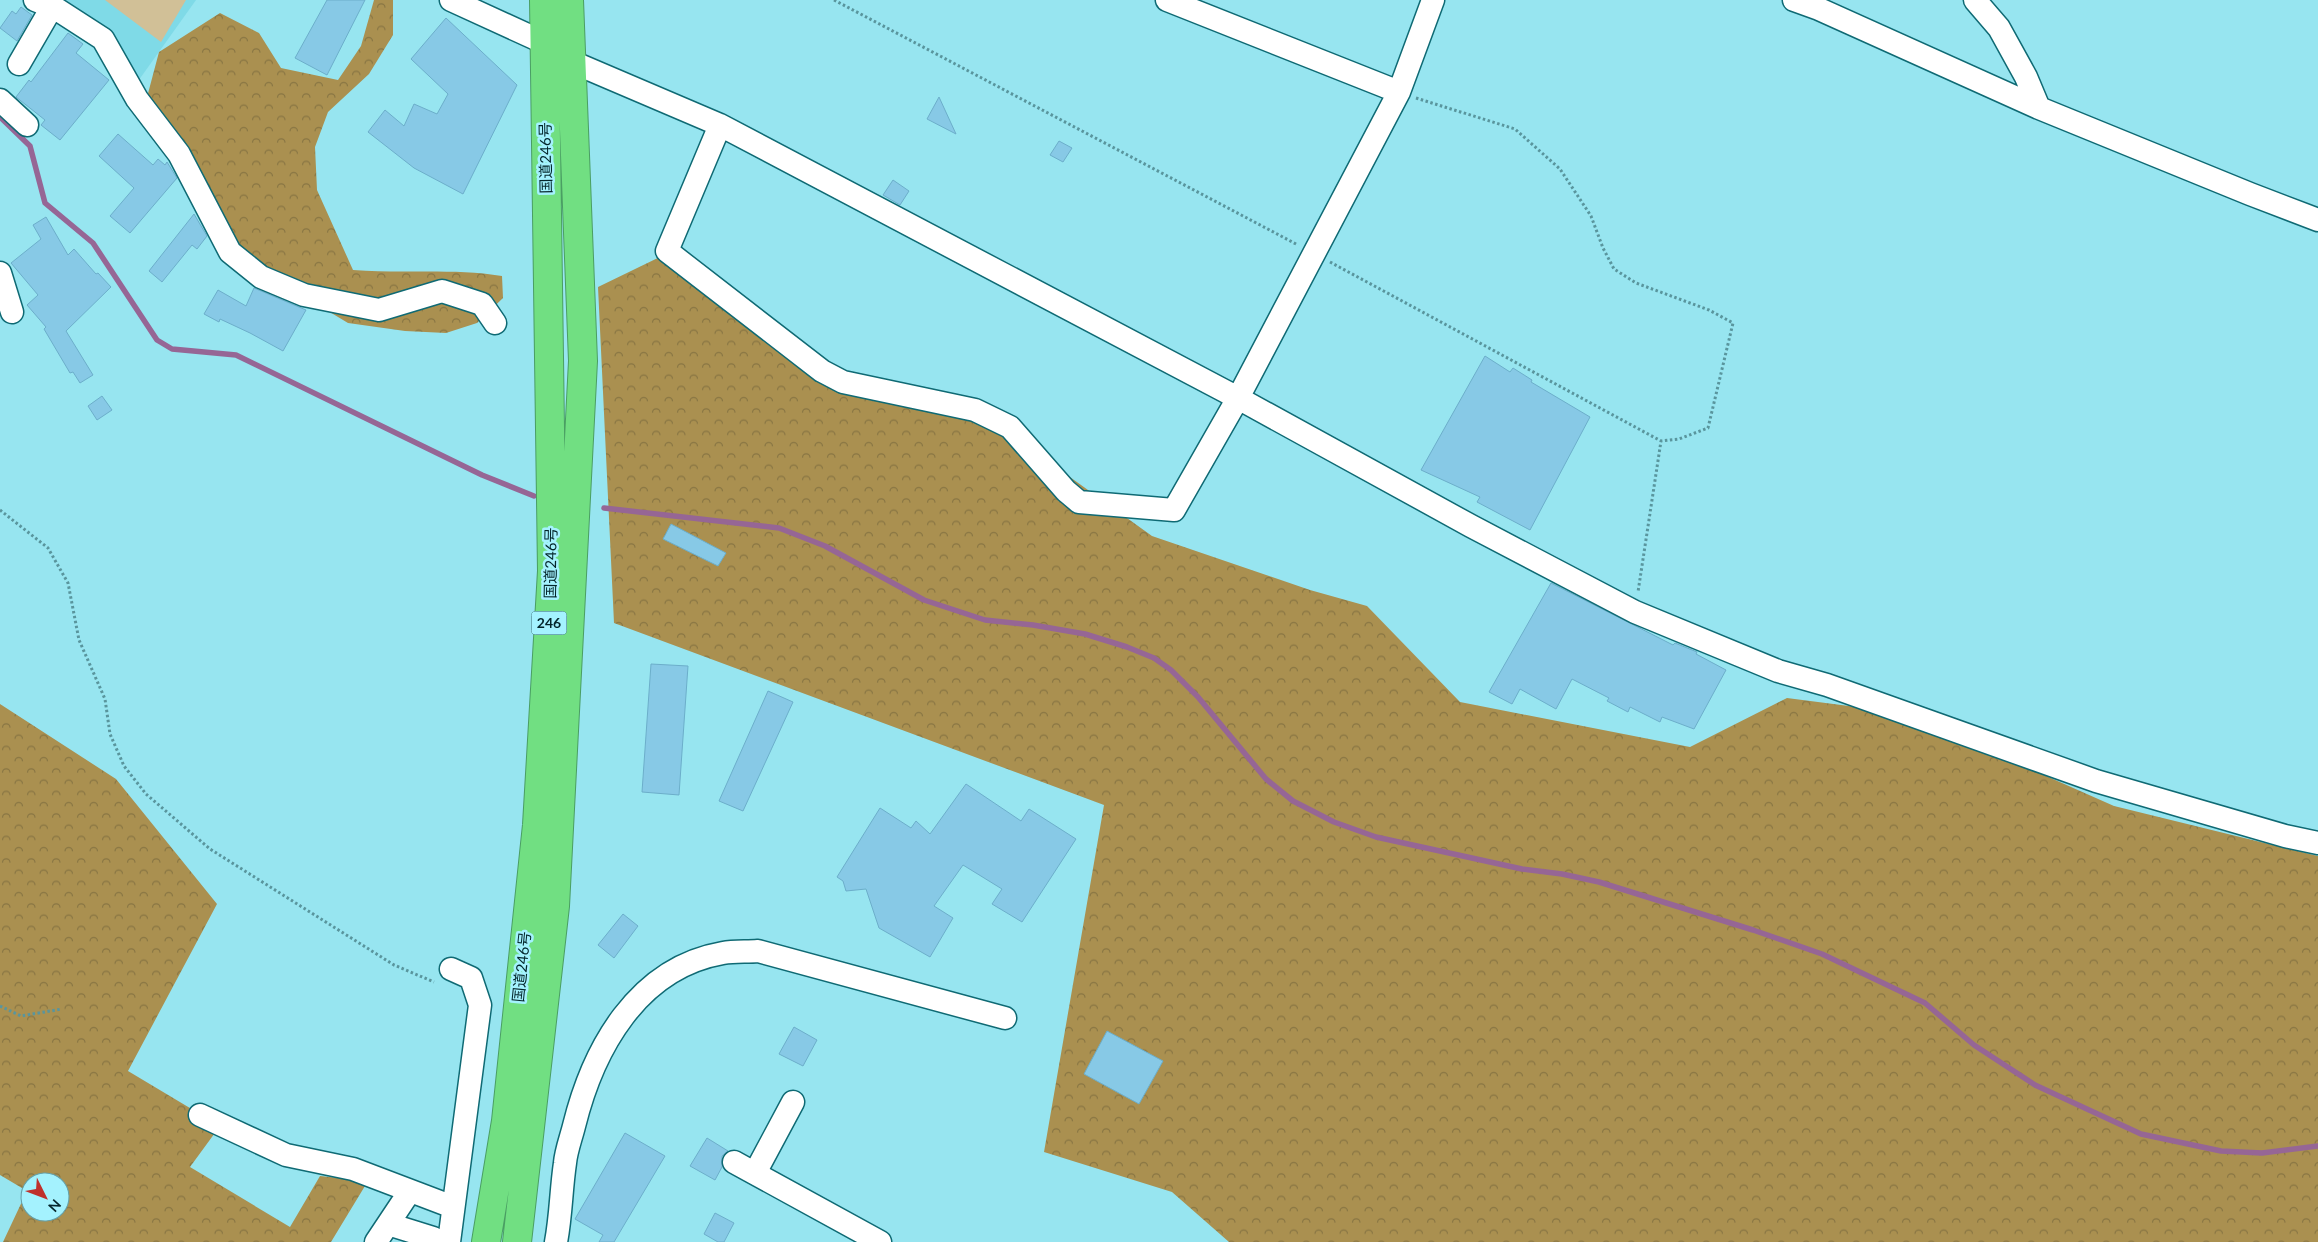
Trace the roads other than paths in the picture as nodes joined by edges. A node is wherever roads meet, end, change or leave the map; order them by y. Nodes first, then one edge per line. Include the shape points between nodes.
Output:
1 (451, 0) edge
2 (544, 0) edge
3 (569, 0) edge
4 (1167, 0) edge
5 (1433, 0) edge
6 (1794, 0) edge
7 (1975, 0) edge
8 (44, 4) edge
9 (545, 43) junction
10 (570, 61) junction
11 (19, 64) dead end
12 (1399, 92) junction
13 (0, 100) edge
14 (2039, 108) junction
15 (27, 125) dead end
16 (720, 125) junction
17 (2318, 220) edge
18 (0, 273) edge
19 (12, 312) dead end
20 (495, 323) dead end
21 (1238, 398) junction
22 (2318, 843) edge
23 (443, 976) road end
24 (1006, 1018) dead end
25 (793, 1102) dead end
26 (200, 1115) dead end
27 (734, 1162) dead end
28 (755, 1173) junction
29 (410, 1191) junction
30 (453, 1207) junction
31 (382, 1233) edge
32 (441, 1240) edge
33 (486, 1242) edge
34 (517, 1242) edge
35 (556, 1242) edge
36 (880, 1242) edge

1 - 9 street
2 - 9 highway, 国道246号 / 246
3 - 10 highway, 国道246号 / 246
4 - 12 street
5 - 12 street
6 - 14 street
7 - 14 street via 1999,28
8 - 11 street
8 - 20 street via 103,39 137,99 179,154 230,252 261,277 304,295 380,310 442,291 482,304
9 - 10 street
9 - 33 highway, 国道246号 / 246 via 552,571 537,825 506,1122
10 - 16 street
10 - 34 highway, 国道246号 / 246 via 582,381 555,906
12 - 21 street
13 - 15 street
14 - 17 street
16 - 21 street
16 - 21 street via 667,251 822,371 843,382 975,410 1010,427 1079,502 1174,510
18 - 19 street
21 - 22 street via 1635,612 1778,670 2096,781
23 - 30 street via 471,978 480,1005
24 - 35 street via 758,951 724,953 701,959 668,975 624,1014 594,1065 565,1162
25 - 28 street
26 - 29 street via 286,1155 353,1169
27 - 28 street
28 - 36 street
29 - 30 street
29 - 31 street
30 - 32 street
31 - 32 street

